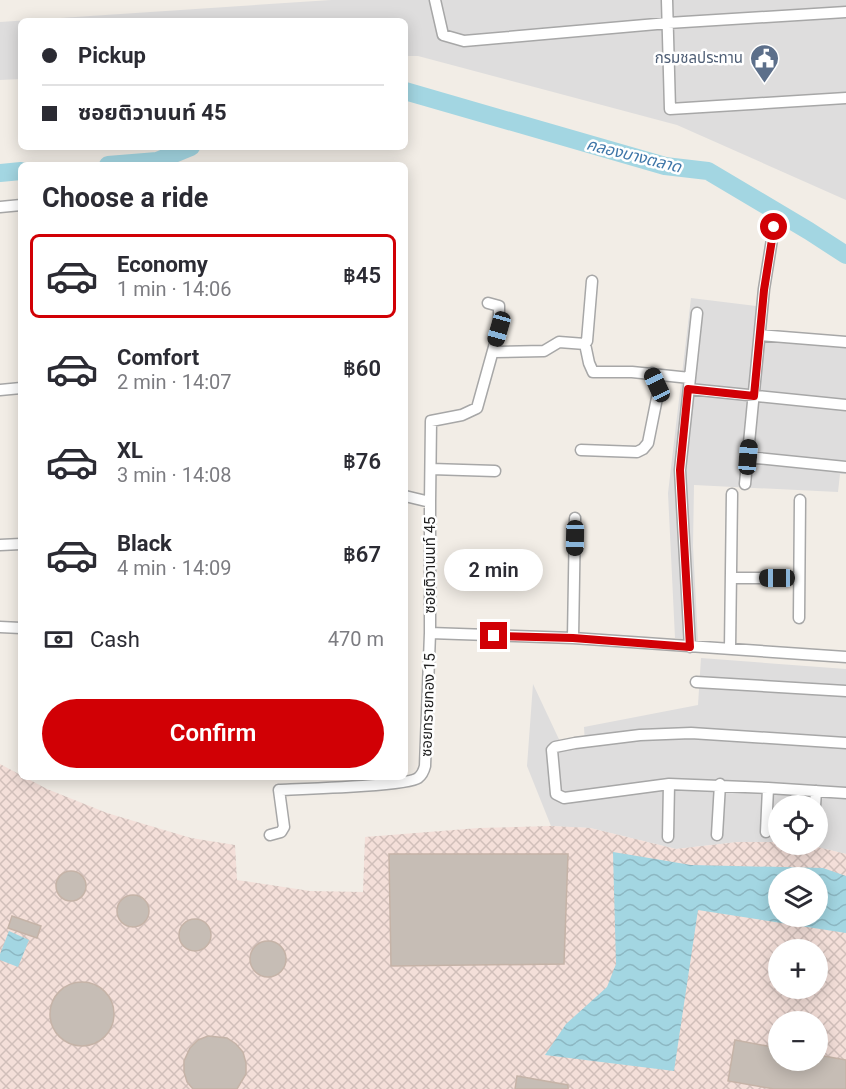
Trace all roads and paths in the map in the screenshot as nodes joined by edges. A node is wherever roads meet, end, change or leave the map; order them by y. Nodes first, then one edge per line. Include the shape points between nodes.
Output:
1 (435, 0) edge
2 (667, 0) edge
3 (846, 12) edge
4 (669, 24) junction
5 (846, 98) edge
6 (18, 205) edge
7 (0, 207) edge
8 (774, 227) dead end
9 (592, 281) dead end
10 (488, 303) dead end
11 (697, 313) dead end
12 (760, 335) junction
13 (846, 342) edge
14 (585, 344) junction
15 (494, 352) junction
16 (652, 373) junction
17 (689, 384) junction
18 (18, 388) edge
19 (0, 390) edge
20 (754, 396) junction
21 (846, 405) edge
22 (581, 450) dead end
23 (748, 457) junction
24 (846, 467) edge
25 (431, 470) junction
26 (495, 471) dead end
27 (745, 484) dead end
28 (732, 494) dead end
29 (408, 497) edge
30 (800, 500) dead end
31 (430, 502) junction
32 (575, 518) dead end
33 (18, 544) edge
34 (0, 545) edge
35 (731, 578) junction
36 (799, 578) junction
37 (799, 618) dead end
38 (0, 627) edge
39 (18, 628) edge
40 (430, 633) junction
41 (573, 638) junction
42 (690, 647) junction
43 (730, 648) junction
44 (846, 657) edge
45 (696, 682) dead end
46 (846, 691) edge
47 (846, 743) edge
48 (669, 784) junction
49 (720, 784) junction
50 (768, 788) junction
51 (816, 791) junction
52 (846, 793) edge
53 (816, 795) edge
54 (766, 832) dead end
55 (270, 835) dead end
56 (717, 835) dead end
57 (669, 837) dead end

1 - 4 street via 443,35 464,41
2 - 4 street
3 - 4 street
4 - 5 street via 670,109
6 - 7 street
8 - 12 street
9 - 14 street
10 - 15 street via 500,306
11 - 17 street
12 - 13 street
12 - 20 street
14 - 15 street via 559,342 544,351
14 - 16 street via 593,372
15 - 25 street via 477,408 431,421
16 - 17 street
16 - 22 street via 658,393 648,443 643,449
17 - 20 street
17 - 42 street via 680,470
18 - 19 street
20 - 21 street
20 - 23 street
23 - 24 street
23 - 27 street
25 - 26 street
25 - 31 street
28 - 35 street
29 - 31 street, ซอยติวานนท์ 45
30 - 36 street
31 - 40 street, ซอยติวานนท์ 45
32 - 41 street
33 - 34 street
35 - 36 street
35 - 43 street
36 - 37 street
38 - 39 street
40 - 41 street, ซอยติวานนท์ 45
40 - 55 street, ซอยทรายทอง 15 via 425,766 418,778 396,783 279,790 284,827
41 - 42 street, ซอยติวานนท์ 45
42 - 43 street, ซอยติวานนท์ 45
43 - 44 street, ซอยติวานนท์ 45
45 - 46 street
47 - 48 street via 691,733 640,735 575,743 552,750 557,796
48 - 49 street
48 - 57 street
49 - 50 street
49 - 56 street
50 - 51 street
50 - 54 street
51 - 52 street
51 - 53 street

